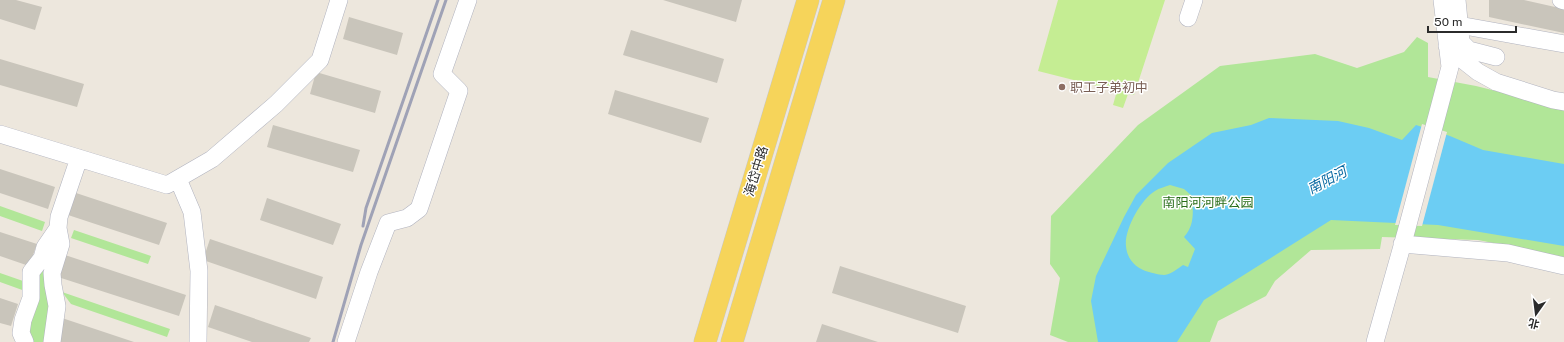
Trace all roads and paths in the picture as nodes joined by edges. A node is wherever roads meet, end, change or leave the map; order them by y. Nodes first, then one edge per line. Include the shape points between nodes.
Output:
1 (339, 0) edge
2 (468, 0) edge
3 (808, 0) edge
4 (834, 0) edge
5 (1194, 0) edge
6 (1442, 0) edge
7 (1457, 0) edge
8 (1561, 0) edge
9 (1564, 1) edge
10 (1188, 18) dead end
11 (1459, 25) junction
12 (1564, 44) edge
13 (1447, 46) junction
14 (1496, 57) dead end
15 (1564, 102) edge
16 (0, 134) edge
17 (79, 158) junction
18 (178, 179) junction
19 (58, 228) junction
20 (1404, 238) junction
21 (1564, 266) edge
22 (25, 342) edge
23 (52, 342) edge
24 (198, 342) edge
25 (346, 342) edge
26 (705, 342) edge
27 (732, 342) edge
28 (1374, 342) edge

1 - 18 street via 320,60 276,104 212,159
2 - 25 street via 442,74 460,91 419,209 407,218 388,223
3 - 26 main road, 海岱中路
4 - 27 main road, 海岱中路
5 - 10 street
6 - 13 street
7 - 11 street
8 - 9 street
11 - 12 street
11 - 14 street via 1461,42 1469,50
13 - 15 street via 1478,72 1496,82
13 - 20 street via 1450,67
16 - 17 street
17 - 18 street via 167,185
17 - 19 street via 59,217
18 - 24 street via 192,212 199,271
19 - 22 street via 45,247 42,258 31,272 31,298 21,334
19 - 23 street via 62,244 52,273 57,306
20 - 21 street via 1508,253
20 - 28 street

